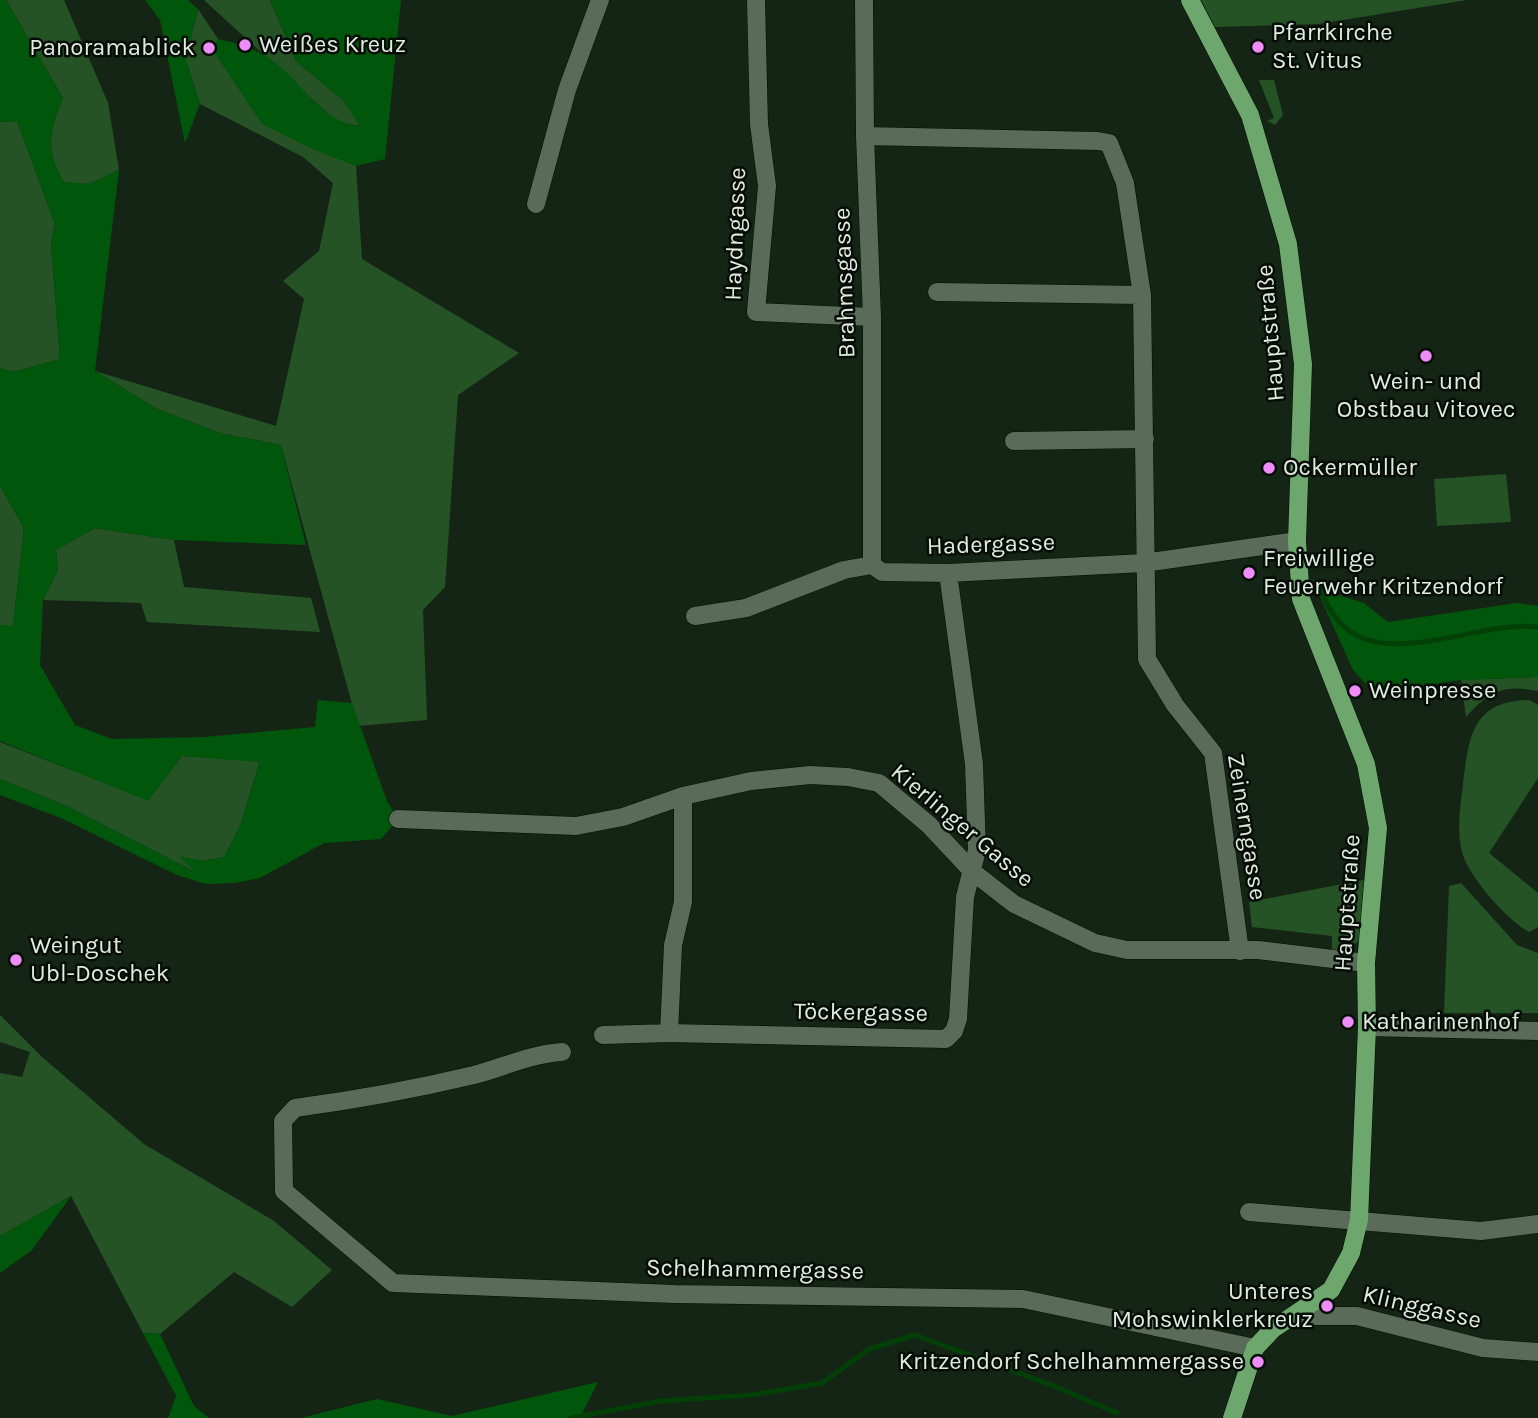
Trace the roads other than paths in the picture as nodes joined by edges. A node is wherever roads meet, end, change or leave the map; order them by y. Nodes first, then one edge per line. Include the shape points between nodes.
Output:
1 (600, 0) edge
2 (755, 0) edge
3 (864, 0) edge
4 (1190, 0) edge
5 (864, 136) junction
6 (536, 204) dead end
7 (937, 292) dead end
8 (1142, 295) junction
9 (872, 317) junction
10 (1145, 439) junction
11 (1014, 441) dead end
12 (1297, 541) junction
13 (1144, 563) junction
14 (872, 565) junction
15 (948, 573) junction
16 (695, 616) dead end
17 (683, 796) junction
18 (398, 819) dead end
19 (973, 872) junction
20 (1240, 951) junction
21 (1366, 962) junction
22 (1367, 1027) junction
23 (1538, 1031) edge
24 (669, 1033) junction
25 (603, 1035) dead end
26 (562, 1052) dead end
27 (1248, 1212) dead end
28 (1359, 1220) junction
29 (1538, 1224) edge
30 (1296, 1317) junction
31 (1255, 1348) junction
32 (1538, 1352) edge
33 (1232, 1418) edge

1 - 6 street via 567,90
2 - 9 street, Haydngasse via 759,124 767,186 756,312
3 - 5 street, Brahmsgasse
4 - 12 main road, Hauptstraße via 1250,115 1288,244 1303,364
5 - 8 street, Zeinerngasse via 1108,143 1125,183
5 - 9 street, Brahmsgasse
7 - 8 street
8 - 10 street, Zeinerngasse
9 - 14 street, Brahmsgasse
10 - 11 street
10 - 13 street, Zeinerngasse
12 - 13 street, Hadergasse
12 - 21 main road, Hauptstraße via 1301,599 1366,764 1378,828
13 - 15 street, Hadergasse
13 - 20 street, Zeinerngasse via 1147,659 1175,705 1213,753
14 - 15 street, Hadergasse via 882,572
14 - 16 street, Hadergasse via 844,570 746,608
15 - 19 street via 974,764 977,850
17 - 18 street, Kierlinger Gasse via 576,827
17 - 19 street, Kierlinger Gasse via 751,781 810,775 879,783 929,825
17 - 24 street via 683,902 673,945
19 - 20 street, Kierlinger Gasse via 1014,904 1095,943 1127,950
19 - 24 street, Töckergasse via 965,897 958,1019 946,1039
20 - 21 street, Kierlinger Gasse
21 - 22 main road, Hauptstraße
22 - 23 street
22 - 28 main road, Hauptstraße
24 - 25 street, Töckergasse
26 - 31 street, Schelhammergasse via 540,1053 477,1074 369,1098 295,1108 283,1121 284,1191 393,1283 674,1294 1023,1298
27 - 28 street
28 - 29 street via 1481,1231
28 - 30 main road, Hauptstraße via 1351,1253 1331,1290
30 - 31 main road, Hauptstraße via 1273,1329
30 - 32 street, Klinggasse via 1357,1316 1483,1348
31 - 33 main road

